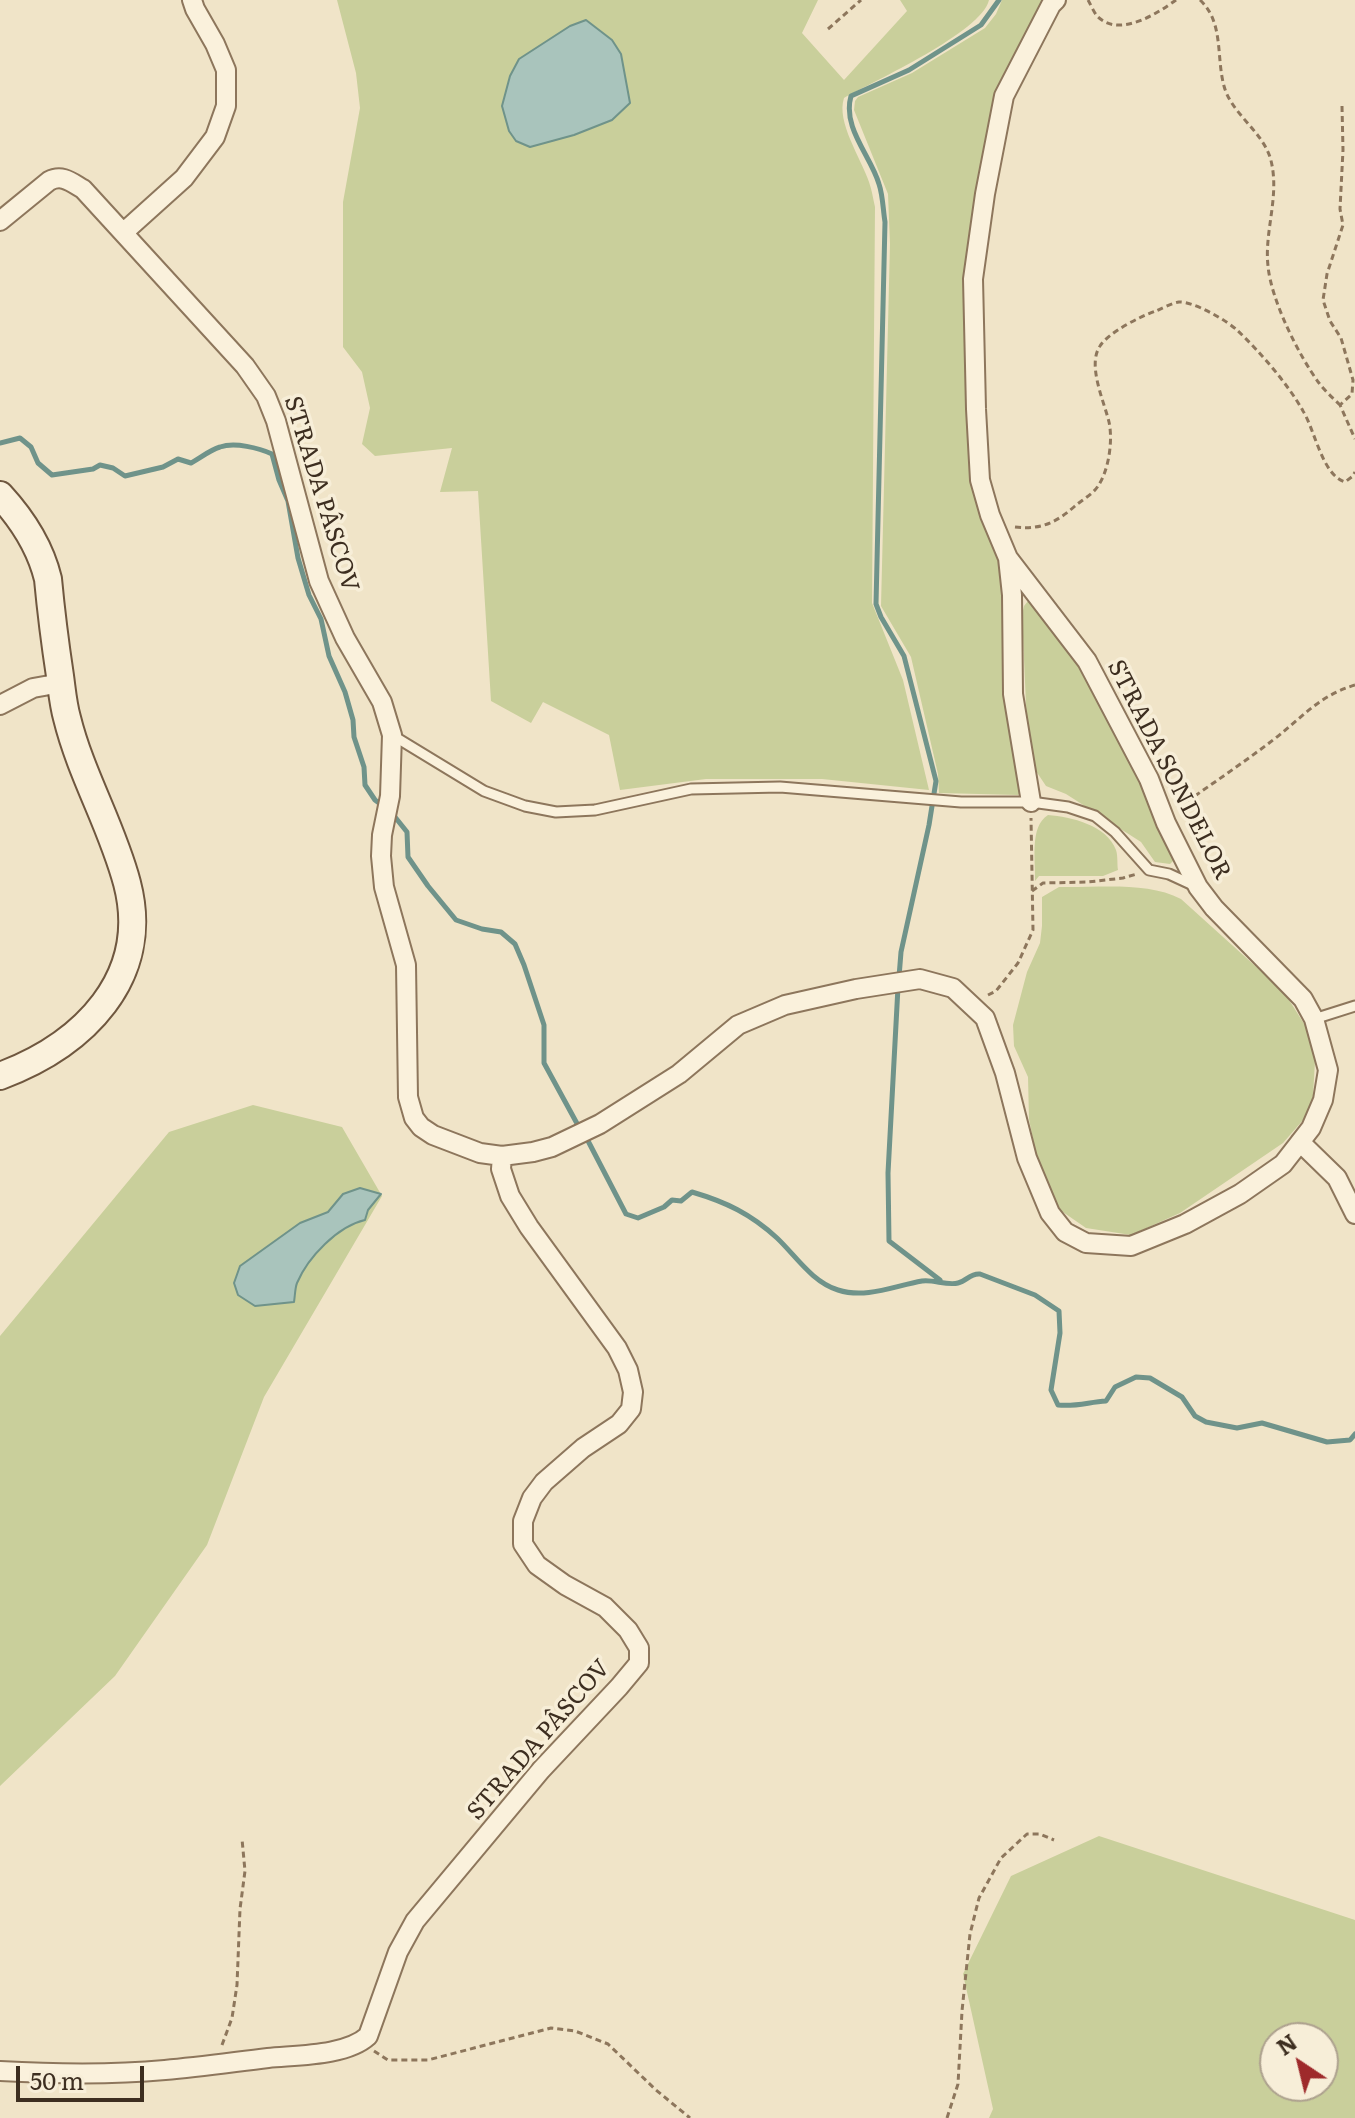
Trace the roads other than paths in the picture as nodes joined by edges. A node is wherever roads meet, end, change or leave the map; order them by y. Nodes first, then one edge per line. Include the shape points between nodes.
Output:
1 (192, 0) edge
2 (1056, 0) edge
3 (0, 221) edge
4 (124, 232) junction
5 (0, 495) edge
6 (1008, 558) junction
7 (61, 683) junction
8 (0, 705) edge
9 (392, 735) junction
10 (1031, 802) junction
11 (1198, 887) junction
12 (1355, 1006) edge
13 (1314, 1019) junction
14 (0, 1076) edge
15 (1300, 1142) junction
16 (502, 1156) junction
17 (1355, 1214) edge
18 (0, 2071) edge

1 - 4 street via 226,70 226,106 215,137 184,178
2 - 6 street, STRADA SONDELOR via 1004,96 973,279 980,480
3 - 4 street, STRADA PÂSCOV via 56,177 83,189
4 - 9 street, STRADA PÂSCOV via 266,396 286,451 319,581 382,702
5 - 7 main road via 43,558
6 - 10 street via 1013,694
6 - 11 street, STRADA SONDELOR via 1087,661
7 - 8 street via 33,688
7 - 14 main road via 78,756 127,884 131,941 123,972 99,1012 64,1043
9 - 10 lane via 484,791 556,812 595,810 706,788 780,787 961,802
9 - 16 street, STRADA PÂSCOV via 381,856 384,887 406,965 408,1097 414,1118 433,1135
10 - 11 lane via 1095,816 1149,870
11 - 13 street, STRADA SONDELOR via 1303,999
12 - 13 lane
13 - 15 street, STRADA SONDELOR via 1328,1070 1323,1100
15 - 16 street, STRADA SONDELOR via 1283,1164 1185,1224 1131,1246 1086,1243 1065,1232 1050,1213 1027,1158 985,1018 953,988 920,979 785,1005 738,1025 679,1074 600,1124 552,1147
15 - 17 street via 1337,1178
16 - 18 street, STRADA PÂSCOV via 510,1196 617,1348 633,1392 631,1409 619,1424 583,1448 532,1498 523,1521 523,1544 537,1565 605,1607 628,1630 639,1648 639,1663 415,1921 361,2042 325,2052 163,2070

